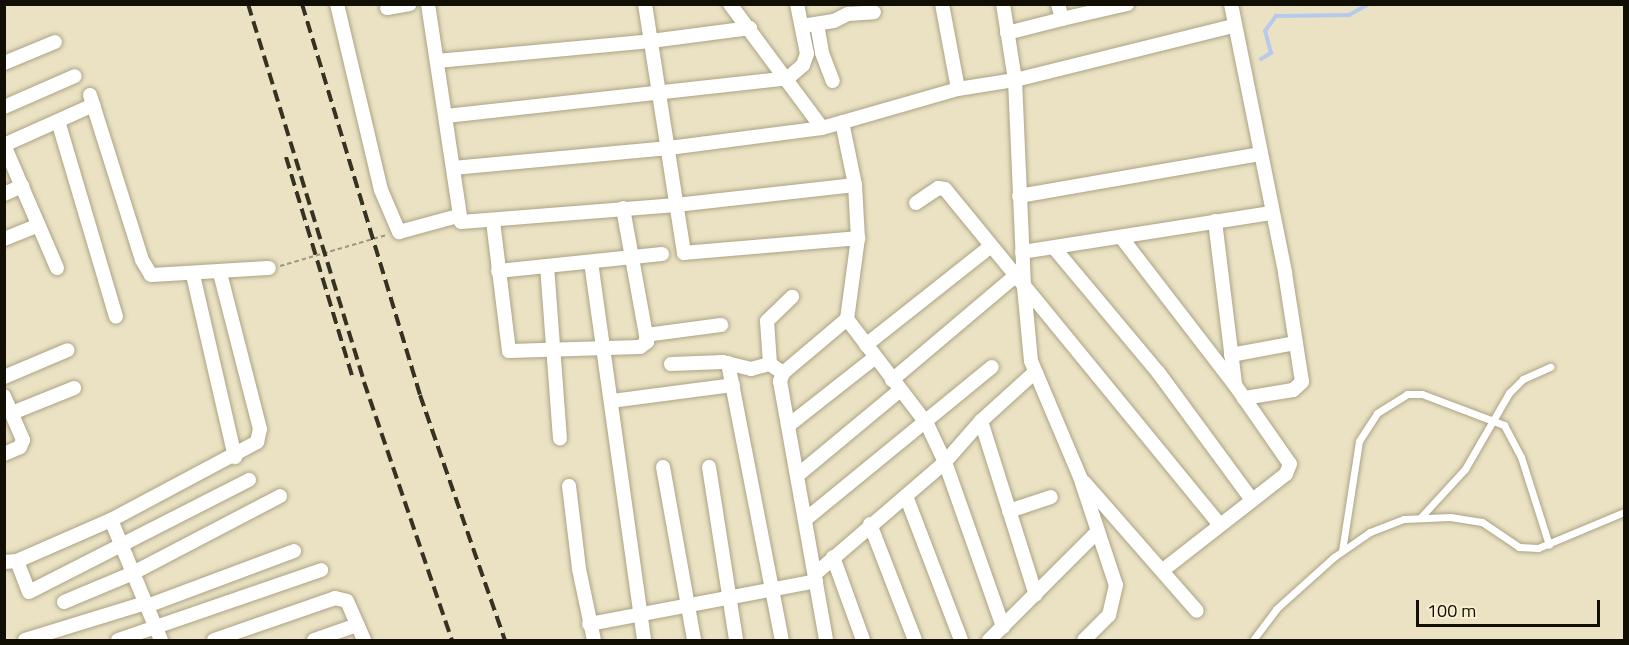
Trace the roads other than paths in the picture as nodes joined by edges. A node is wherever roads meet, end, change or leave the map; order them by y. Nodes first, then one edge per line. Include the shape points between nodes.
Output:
1 (337, 4) edge
2 (410, 4) edge
3 (428, 4) edge
4 (645, 4) edge
5 (730, 4) edge
6 (797, 4) edge
7 (942, 4) edge
8 (1003, 4) edge
9 (1058, 4) edge
10 (1127, 4) edge
11 (1231, 4) edge
12 (387, 8) dead end
13 (874, 12) dead end
14 (1062, 19) junction
15 (817, 24) junction
16 (802, 26) junction
17 (1234, 26) junction
18 (750, 28) junction
19 (1007, 33) junction
20 (651, 41) junction
21 (55, 42) dead end
22 (437, 61) junction
23 (4, 63) edge
24 (75, 76) dead end
25 (788, 78) junction
26 (1015, 80) junction
27 (833, 81) dead end
28 (958, 89) junction
29 (660, 93) junction
30 (4, 107) edge
31 (446, 116) junction
32 (58, 121) junction
33 (842, 122) junction
34 (822, 128) junction
35 (4, 145) edge
36 (669, 148) junction
37 (1259, 154) junction
38 (453, 168) junction
39 (855, 185) junction
40 (22, 186) junction
41 (4, 194) edge
42 (1019, 196) junction
43 (916, 203) dead end
44 (676, 205) junction
45 (623, 208) junction
46 (1272, 213) junction
47 (458, 216) junction
48 (493, 221) junction
49 (1215, 221) junction
50 (38, 225) junction
51 (1121, 237) junction
52 (858, 238) junction
53 (4, 239) edge
54 (991, 246) junction
55 (1055, 249) junction
56 (1022, 252) junction
57 (662, 254) dead end
58 (632, 258) junction
59 (591, 262) junction
60 (547, 266) junction
61 (57, 268) dead end
62 (269, 268) road end
63 (498, 271) junction
64 (220, 273) junction
65 (193, 275) junction
66 (1019, 281) junction
67 (792, 297) dead end
68 (116, 317) dead end
69 (847, 318) junction
70 (721, 325) dead end
71 (646, 334) junction
72 (1296, 343) junction
73 (866, 345) junction
74 (602, 349) junction
75 (68, 350) dead end
76 (553, 351) junction
77 (1231, 355) junction
78 (874, 358) junction
79 (728, 363) junction
80 (671, 364) dead end
81 (770, 364) junction
82 (993, 367) dead end
83 (1551, 367) dead end
84 (783, 373) junction
85 (1034, 373) junction
86 (4, 377) edge
87 (733, 385) junction
88 (896, 385) junction
89 (1235, 385) junction
90 (74, 388) dead end
91 (4, 396) edge
92 (1244, 398) junction
93 (612, 400) junction
94 (12, 413) junction
95 (1494, 419) junction
96 (981, 421) junction
97 (927, 424) junction
98 (789, 425) junction
99 (560, 439) dead end
100 (4, 454) edge
101 (235, 457) junction
102 (945, 462) junction
103 (663, 467) dead end
104 (709, 467) dead end
105 (799, 474) junction
106 (1080, 477) junction
107 (249, 480) dead end
108 (570, 486) dead end
109 (280, 496) dead end
110 (906, 496) junction
111 (1051, 497) dead end
112 (1252, 500) junction
113 (1009, 511) junction
114 (1624, 512) edge
115 (1420, 518) junction
116 (806, 519) junction
117 (111, 520) junction
118 (870, 524) junction
119 (1219, 524) junction
120 (1097, 532) junction
121 (1549, 545) junction
122 (122, 547) junction
123 (294, 551) dead end
124 (1342, 551) junction
125 (833, 557) junction
126 (11, 561) edge
127 (321, 570) dead end
128 (1163, 570) junction
129 (133, 573) junction
130 (815, 577) junction
131 (772, 592) junction
132 (1036, 594) junction
133 (728, 600) junction
134 (64, 602) dead end
135 (146, 604) junction
136 (688, 607) junction
137 (1197, 611) dead end
138 (639, 616) junction
139 (589, 624) junction
140 (357, 625) junction
141 (1003, 627) junction
142 (159, 635) edge
143 (45, 638) edge
144 (25, 640) edge
145 (118, 640) edge
146 (214, 640) edge
147 (314, 640) edge
148 (364, 640) edge
149 (594, 640) edge
150 (644, 640) edge
151 (694, 640) edge
152 (736, 640) edge
153 (782, 640) edge
154 (826, 640) edge
155 (863, 640) edge
156 (915, 640) edge
157 (961, 640) edge
158 (989, 640) edge
159 (1084, 640) edge
160 (1253, 640) edge

1 - 47 street via 381,190 399,232
2 - 12 street
3 - 22 street
4 - 20 street
5 - 18 street
6 - 16 street
7 - 28 street
8 - 19 street
9 - 14 street
10 - 14 street
11 - 17 street
13 - 15 street via 848,14
14 - 19 street
15 - 16 street
15 - 27 street via 822,53
16 - 25 street via 806,60
17 - 26 street
17 - 37 street
18 - 20 street
18 - 25 street
19 - 26 street
20 - 22 street
20 - 29 street
21 - 23 street
22 - 31 street
24 - 30 street
25 - 29 street
25 - 34 street
26 - 28 street
26 - 42 street
28 - 33 street
29 - 31 street
29 - 36 street
31 - 38 street
32 - 35 street
32 - 65 street via 91,100 146,269 157,278
32 - 68 street
33 - 34 street
33 - 39 street
34 - 36 street
35 - 40 street
36 - 38 street
36 - 44 street
37 - 42 street
37 - 46 street
38 - 47 street
39 - 44 street
39 - 52 street
40 - 41 street
40 - 50 street
42 - 56 street
43 - 54 street via 942,187
44 - 45 street
44 - 52 street via 684,253
45 - 48 street
45 - 58 street
46 - 49 street
46 - 72 street
47 - 48 street via 465,223
48 - 63 street
49 - 51 street
49 - 77 street
50 - 53 street
50 - 61 street
51 - 55 street
51 - 89 street
52 - 69 street
54 - 66 street
54 - 73 street
55 - 56 street
55 - 112 street via 1158,372
56 - 66 street
57 - 58 street
58 - 59 street
58 - 71 street
59 - 60 street
59 - 74 street
60 - 63 street
60 - 76 street
62 - 64 street
63 - 76 street via 509,351
64 - 65 street
64 - 101 street via 260,429 258,442
65 - 101 street
66 - 85 street
66 - 88 street
66 - 119 street
67 - 81 street via 767,321
69 - 73 street
69 - 84 street
70 - 71 street
71 - 74 street via 644,346
72 - 77 street
72 - 92 street via 1302,382 1299,387
73 - 78 street
74 - 76 street
74 - 93 street
75 - 86 street
76 - 99 street
77 - 89 street
78 - 88 street
78 - 98 street
79 - 80 street
79 - 81 street via 751,369
79 - 87 street
81 - 84 street
82 - 97 street
83 - 95 lane via 1515,385
84 - 98 street via 780,381
85 - 96 street
85 - 106 street
87 - 93 street
87 - 131 street
88 - 97 street
88 - 105 street
89 - 92 street
90 - 94 street
91 - 94 street
92 - 112 street via 1290,465 1286,474
93 - 138 street
94 - 100 street via 23,444
95 - 115 lane via 1465,469
95 - 121 lane via 1512,435
95 - 124 lane via 1422,394 1407,394 1377,412 1359,441
96 - 102 street
96 - 113 street
97 - 102 street
97 - 116 street
98 - 105 street
101 - 117 street
102 - 110 street
102 - 141 street
103 - 136 street
104 - 133 street
105 - 116 street
106 - 120 street
106 - 128 street
107 - 122 street
108 - 139 street
109 - 129 street
110 - 118 street
110 - 157 street
111 - 113 street
112 - 119 street
113 - 132 street
114 - 121 lane
115 - 121 lane via 1482,522 1519,547 1538,549
115 - 124 lane via 1404,519 1370,532
116 - 130 street
117 - 122 street
117 - 126 street
118 - 125 street
118 - 156 street
119 - 128 street
120 - 132 street
120 - 159 street via 1116,585 1115,602 1109,615
122 - 126 street via 29,592
122 - 129 street
123 - 135 street
124 - 160 lane via 1276,609
125 - 130 street
125 - 155 street
127 - 142 street
128 - 137 street
129 - 134 street
129 - 135 street
130 - 131 street
130 - 154 street
131 - 133 street
131 - 153 street
132 - 141 street
133 - 136 street
133 - 152 street
135 - 142 street
135 - 143 street
136 - 138 street
136 - 151 street
138 - 139 street
138 - 150 street
139 - 149 street
140 - 146 street via 346,602 335,598
140 - 147 street
140 - 148 street
141 - 158 street
142 - 145 street
143 - 144 street

